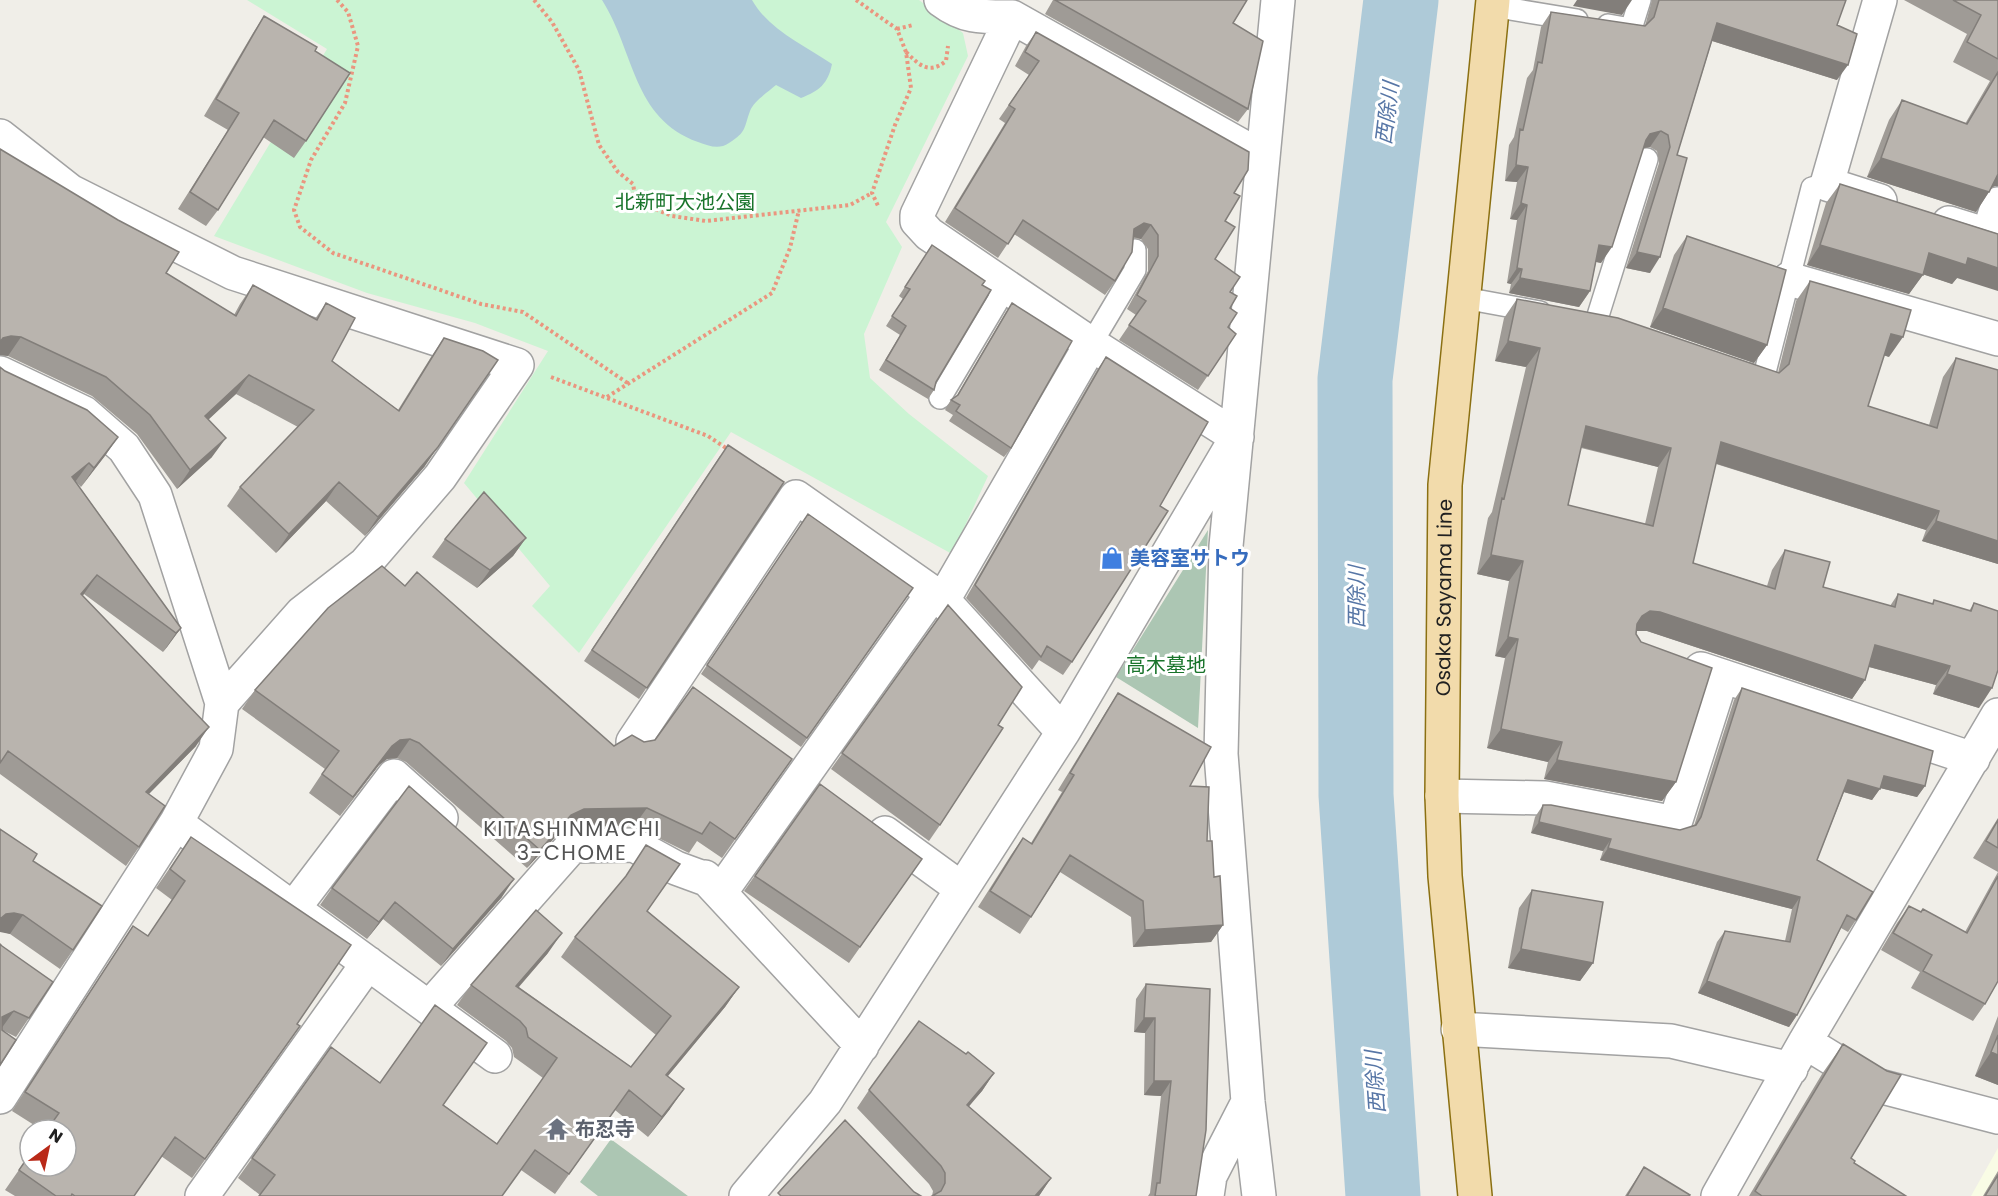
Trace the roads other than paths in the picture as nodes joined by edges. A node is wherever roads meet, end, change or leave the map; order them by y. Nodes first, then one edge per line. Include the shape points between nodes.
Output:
1 (1640, 0) edge
2 (1880, 0) edge
3 (1275, 2) edge
4 (1493, 3) edge
5 (930, 12) edge
6 (1012, 17) junction
7 (0, 136) edge
8 (1263, 158) junction
9 (1647, 159) edge
10 (1827, 184) junction
11 (1998, 204) edge
12 (1135, 250) edge
13 (1789, 279) junction
14 (1006, 287) junction
15 (1464, 298) junction
16 (1596, 322) junction
17 (1619, 329) edge
18 (1998, 339) edge
19 (1091, 344) junction
20 (1730, 368) edge
21 (0, 373) edge
22 (940, 398) dead end
23 (1237, 437) junction
24 (938, 596) junction
25 (1671, 659) edge
26 (1722, 676) junction
27 (676, 679) junction
28 (703, 699) edge
29 (222, 703) junction
30 (1998, 715) edge
31 (1062, 732) junction
32 (633, 742) edge
33 (777, 754) edge
34 (1973, 759) junction
35 (805, 774) junction
36 (832, 794) edge
37 (1442, 796) junction
38 (860, 814) edge
39 (176, 823) junction
40 (462, 836) edge
41 (504, 874) edge
42 (705, 877) junction
43 (962, 889) junction
44 (530, 896) junction
45 (293, 909) junction
46 (368, 963) junction
47 (37, 976) edge
48 (65, 995) junction
49 (429, 1008) junction
50 (1458, 1029) junction
51 (862, 1046) junction
52 (1798, 1055) junction
53 (495, 1056) dead end
54 (0, 1096) edge
55 (825, 1102) junction
56 (1248, 1102) junction
57 (1998, 1117) edge
58 (850, 1128) edge
59 (202, 1196) edge
60 (746, 1196) edge
61 (1207, 1196) edge
62 (1259, 1196) edge
63 (1474, 1196) edge
64 (1718, 1196) edge

1 - 4 lane via 1630,29
2 - 10 street
3 - 8 street
4 - 15 main road, Osaka Sayama Line
5 - 6 street
6 - 8 street
6 - 14 street via 917,215 919,226
7 - 29 street via 70,191 233,273 517,365 440,477 365,564 302,613
8 - 23 street
9 - 16 lane
10 - 11 street via 1988,235
10 - 13 lane via 1812,188
12 - 19 lane via 1135,270
13 - 18 street
13 - 20 lane via 1762,380
14 - 19 street
14 - 22 lane
15 - 16 lane
15 - 37 main road, Osaka Sayama Line via 1445,485
16 - 17 lane
19 - 23 street
19 - 24 street
21 - 29 street via 84,413 124,448 155,495
23 - 31 street
23 - 56 street via 1226,546 1221,754
24 - 27 street via 796,497
24 - 31 street
24 - 35 street
25 - 26 street
26 - 34 street
26 - 37 street via 1675,823 1545,798
27 - 28 street
27 - 32 street
29 - 39 street via 216,749
30 - 34 street
31 - 43 street
33 - 35 street
34 - 52 street
35 - 36 street
35 - 42 street
37 - 50 main road, Osaka Sayama Line
38 - 43 street
39 - 45 street
39 - 48 street
40 - 45 street via 394,776
41 - 44 street
42 - 44 street via 676,868 634,845 572,846
42 - 51 street
43 - 51 street
44 - 49 street
45 - 46 street
46 - 49 street
46 - 59 street
47 - 48 street
48 - 54 street via 16,1053
49 - 53 street
50 - 52 street via 1671,1041
50 - 63 main road, Osaka Sayama Line
51 - 55 street
52 - 57 street via 1875,1085
52 - 64 street
55 - 58 street
55 - 60 street
56 - 61 street via 1210,1176
56 - 62 street

